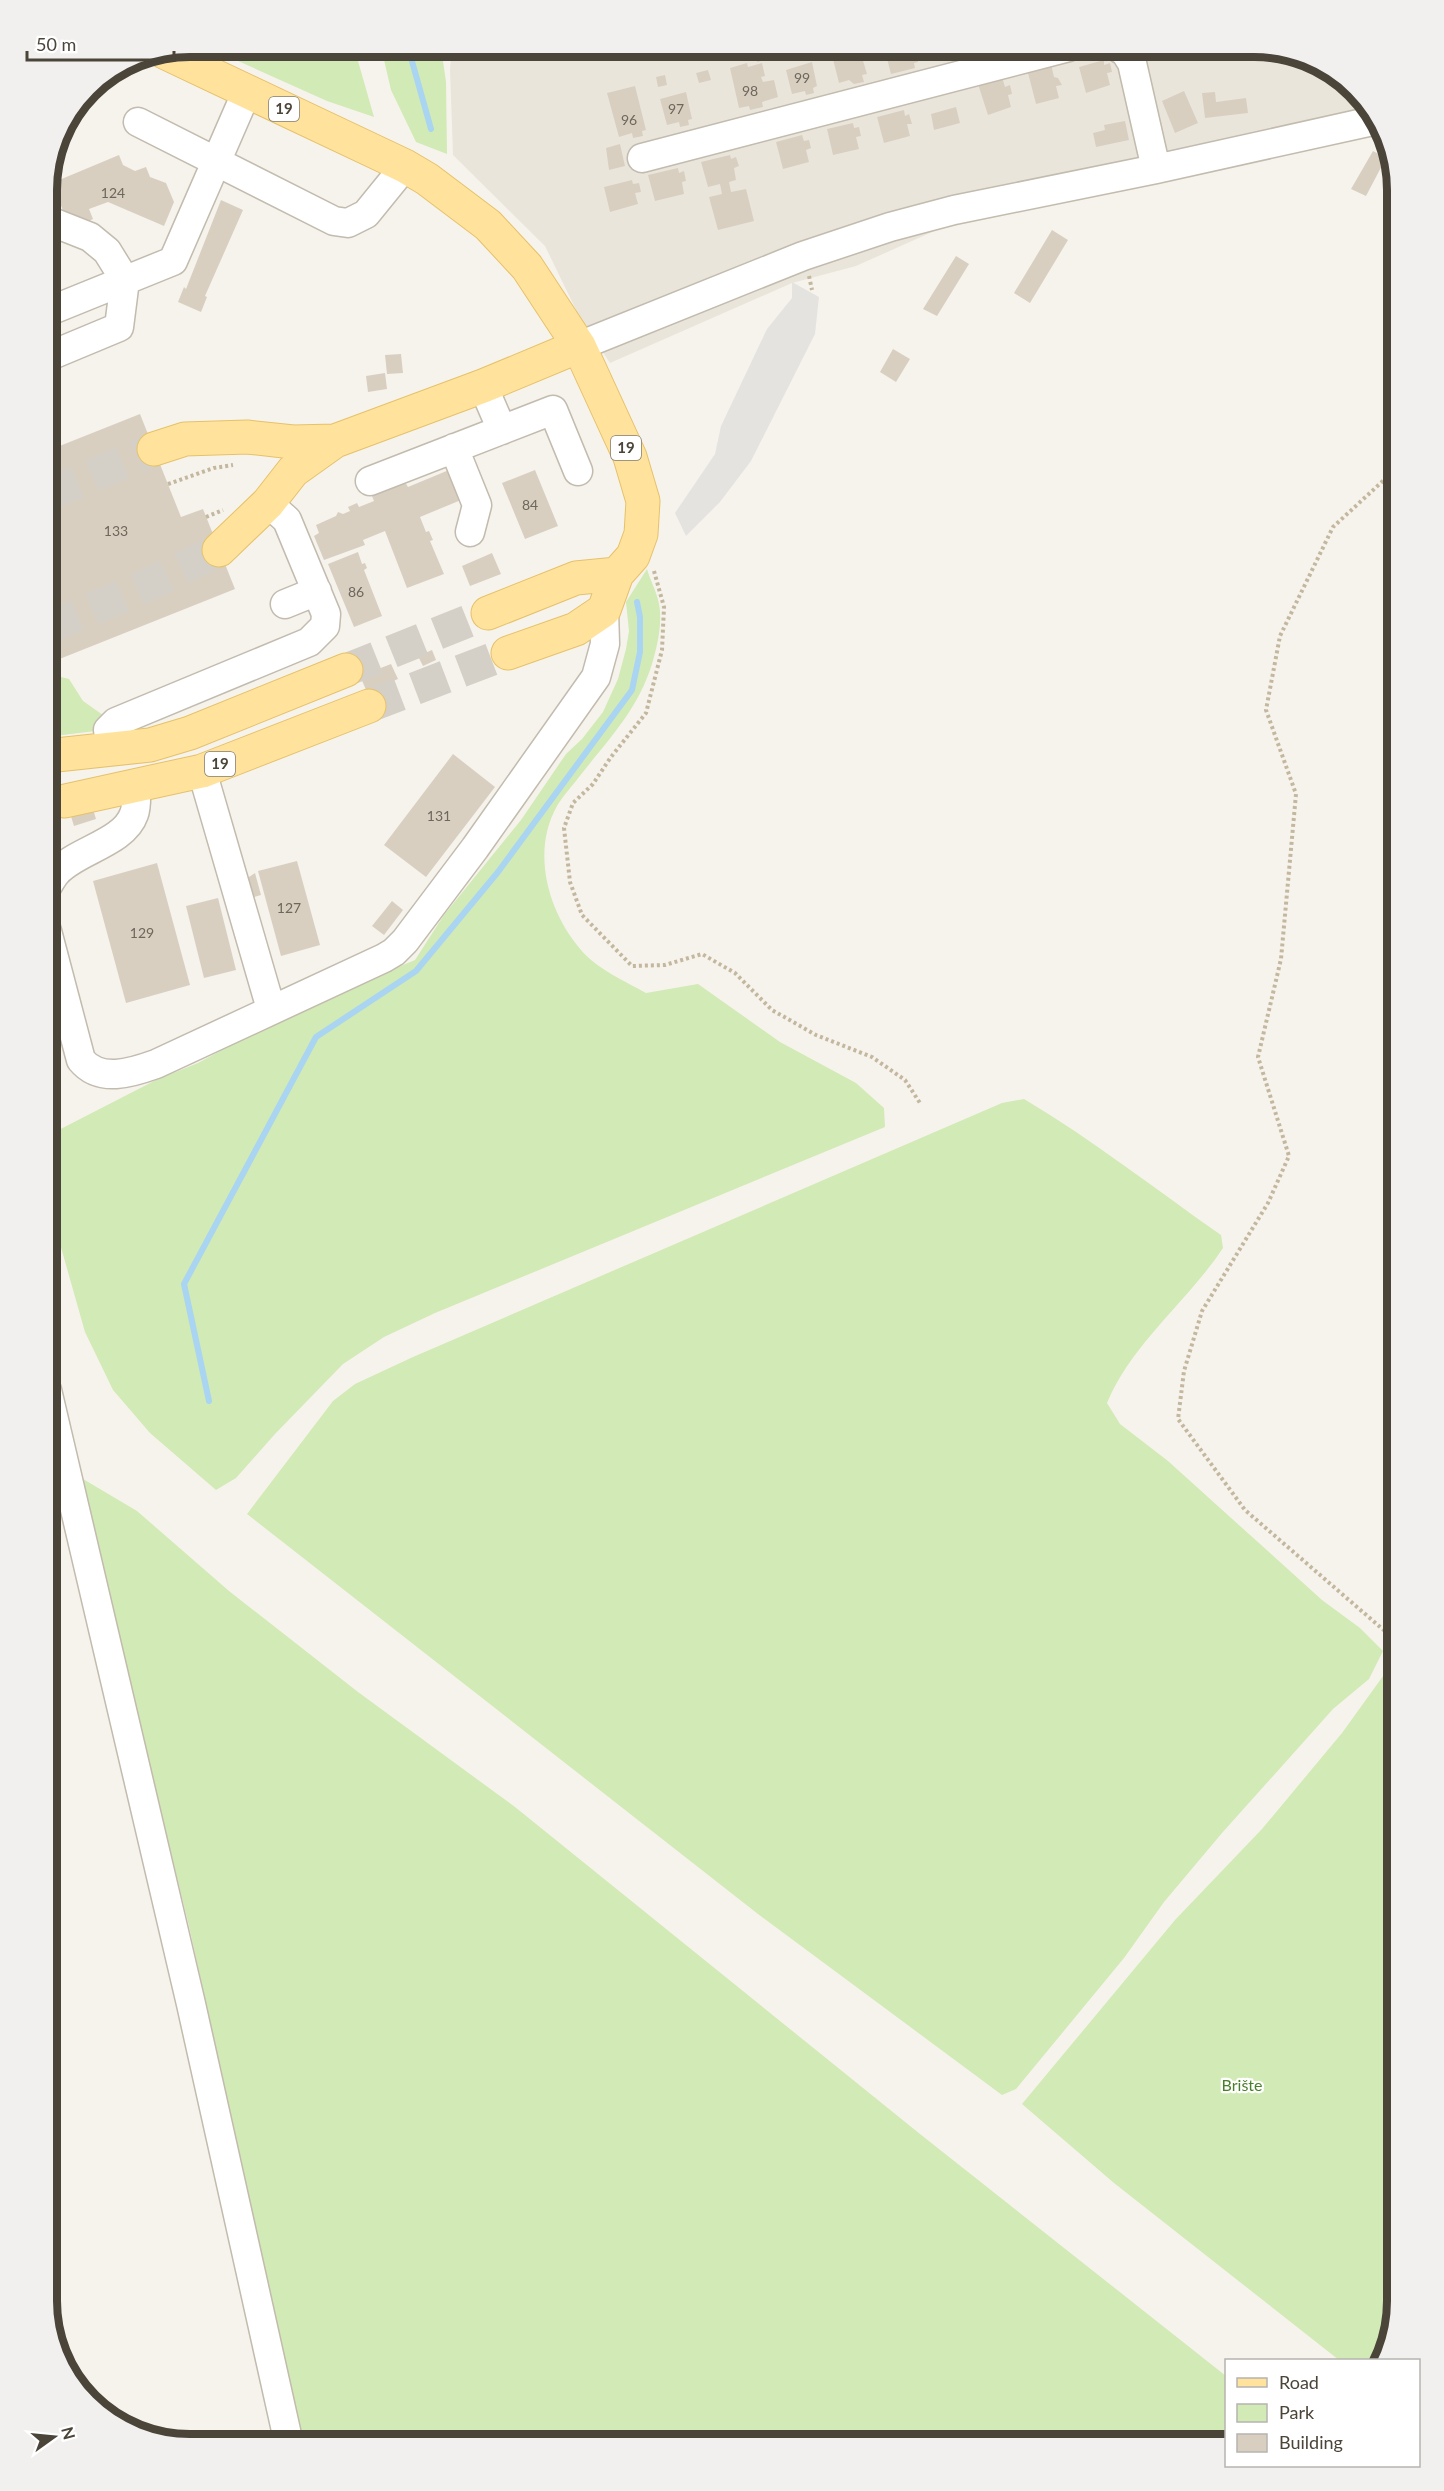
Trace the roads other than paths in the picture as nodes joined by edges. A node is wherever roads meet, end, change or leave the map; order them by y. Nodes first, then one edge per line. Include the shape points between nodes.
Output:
1 (1031, 57) edge
2 (1128, 57) edge
3 (176, 58) edge
4 (247, 91) junction
5 (138, 122) dead end
6 (1368, 122) edge
7 (642, 158) dead end
8 (216, 161) junction
9 (1155, 169) junction
10 (416, 173) junction
11 (57, 224) edge
12 (124, 280) junction
13 (57, 308) edge
14 (579, 346) junction
15 (57, 353) edge
16 (483, 386) junction
17 (502, 430) junction
18 (335, 441) junction
19 (454, 448) junction
20 (154, 449) tunnel mouth
21 (578, 471) dead end
22 (370, 481) dead end
23 (268, 503) junction
24 (470, 532) dead end
25 (219, 550) tunnel mouth
26 (630, 554) junction
27 (317, 591) junction
28 (285, 604) dead end
29 (604, 610) junction
30 (488, 613) tunnel mouth
31 (508, 653) tunnel mouth
32 (346, 670) tunnel mouth
33 (369, 706) tunnel mouth
34 (108, 730) dead end
35 (57, 755) edge
36 (202, 771) junction
37 (136, 786) junction
38 (65, 801) dead end
39 (57, 871) edge
40 (57, 968) edge
41 (271, 1009) junction
42 (57, 1433) edge
43 (288, 2434) edge

1 - 7 street
2 - 9 street
3 - 4 main road, 19
4 - 8 street
4 - 10 main road, 19
5 - 8 street
6 - 9 street
8 - 10 street via 334,222 348,223 366,214
8 - 12 street via 173,261
9 - 14 street via 954,210 891,227 803,256
10 - 14 main road, 19 via 471,212 516,252
11 - 12 street via 90,237 107,251
12 - 13 street
12 - 15 street via 119,327
14 - 16 main road
14 - 26 main road, 19 via 630,457 643,501
16 - 17 street
16 - 18 main road
17 - 19 street
17 - 21 street via 553,410
18 - 20 main road via 185,439
18 - 23 main road via 293,471
19 - 22 street
19 - 24 street via 477,506
23 - 25 main road
23 - 27 street via 287,520
26 - 29 main road, 19
26 - 30 main road
27 - 28 street
27 - 34 street via 326,614 325,626 309,642 116,722
29 - 31 main road via 576,629
29 - 41 street via 605,644 596,676 405,941 384,958
32 - 35 main road, 19 via 190,733 150,745
33 - 36 main road, 19
36 - 37 main road, 19
36 - 41 street
37 - 38 main road, 19
37 - 39 street via 135,814 122,830
40 - 41 street via 81,1060 104,1075 135,1072 156,1064
42 - 43 street

